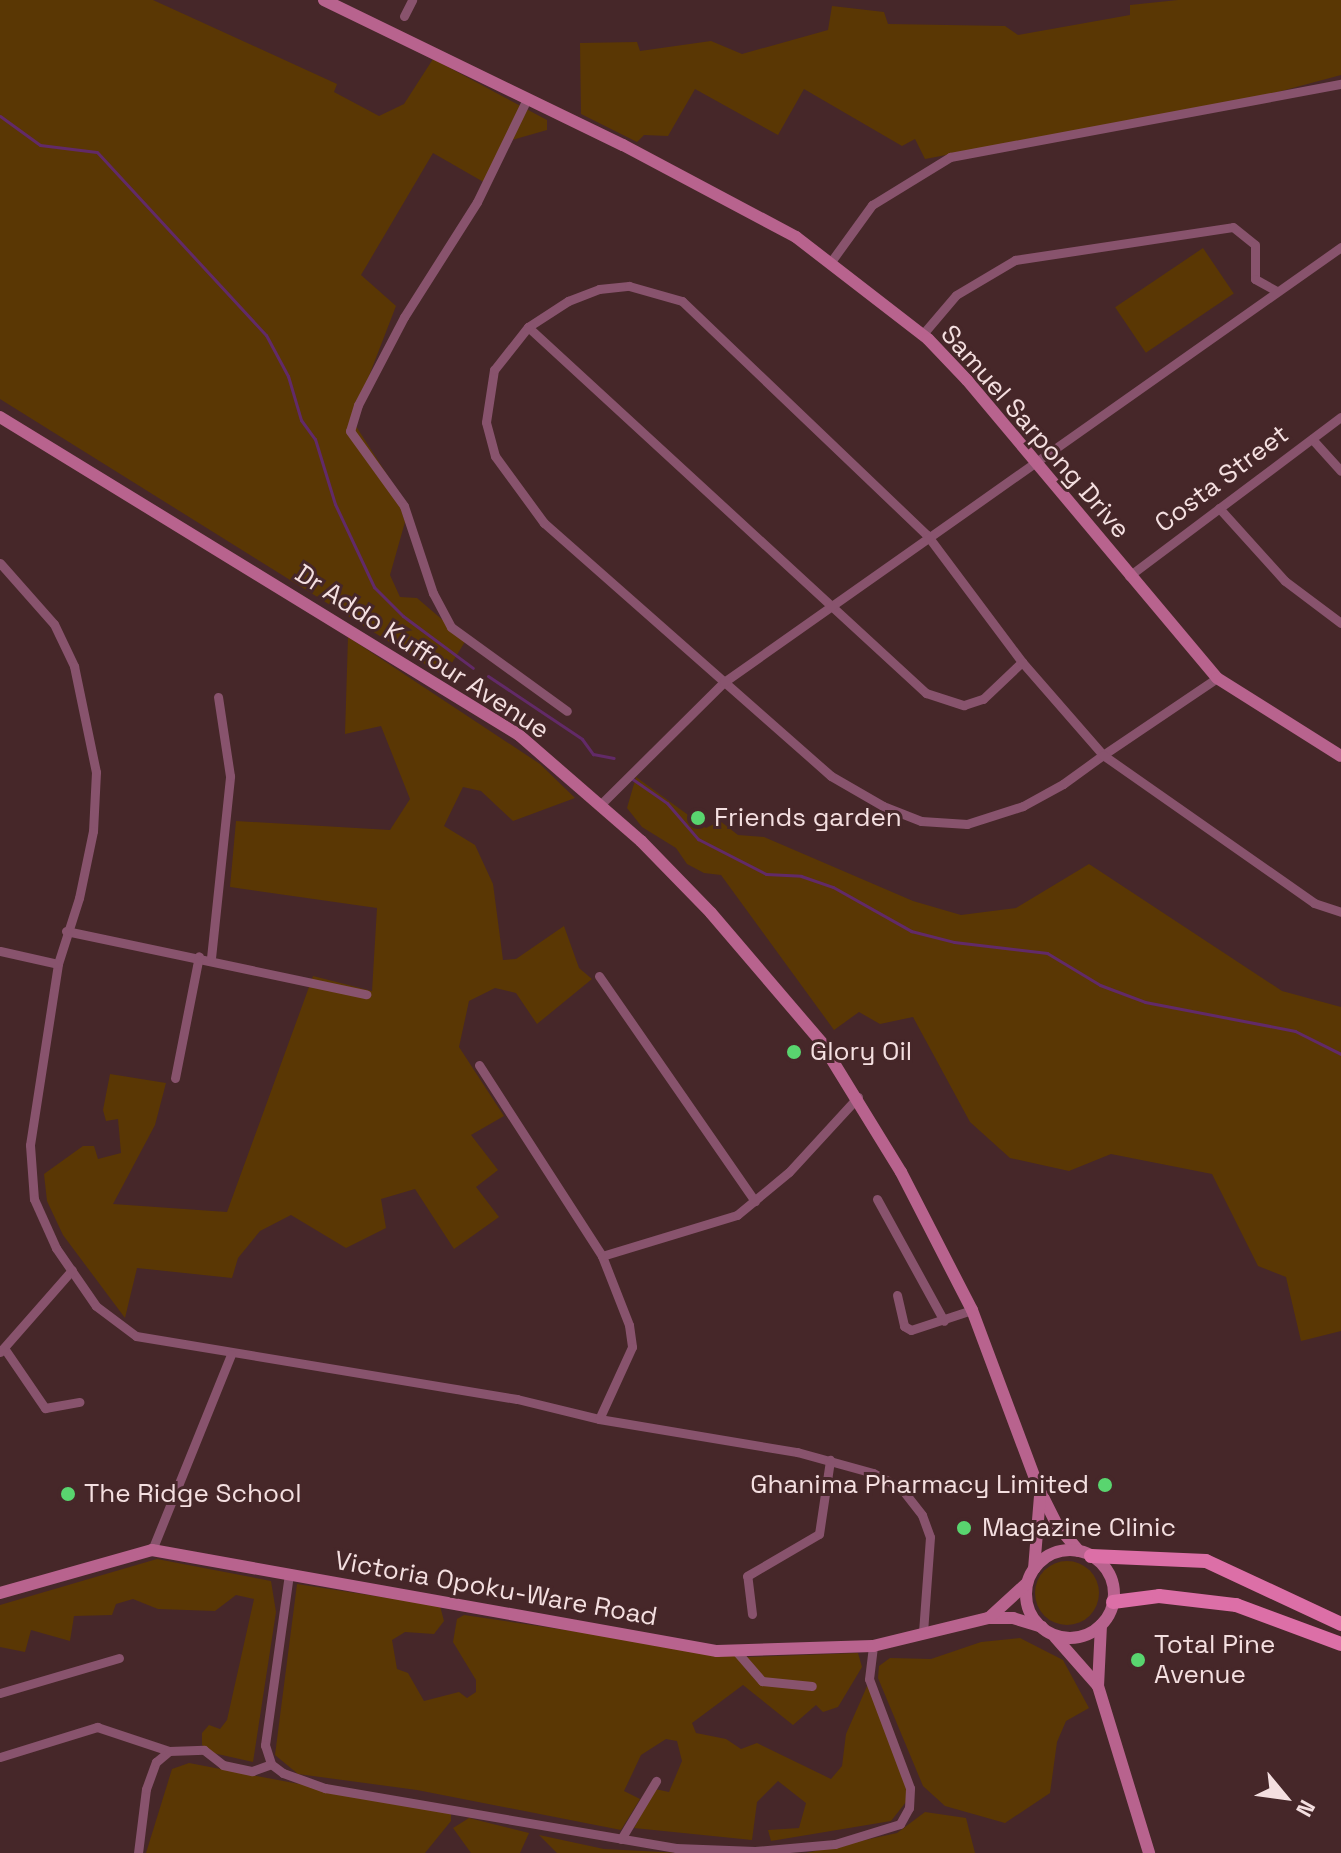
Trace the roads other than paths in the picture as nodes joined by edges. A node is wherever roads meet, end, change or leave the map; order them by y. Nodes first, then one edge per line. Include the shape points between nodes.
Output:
1 (324, 0) edge
2 (412, 0) edge
3 (404, 16) dead end
4 (1341, 84) edge
5 (527, 99) junction
6 (1340, 250) edge
7 (830, 263) junction
8 (1277, 291) junction
9 (528, 327) junction
10 (922, 335) junction
11 (0, 417) edge
12 (1341, 417) edge
13 (1312, 439) junction
14 (1040, 463) junction
15 (1341, 471) edge
16 (1219, 508) junction
17 (927, 535) junction
18 (0, 563) edge
19 (1129, 576) junction
20 (831, 606) junction
21 (1341, 623) edge
22 (1022, 662) junction
23 (1217, 678) junction
24 (724, 682) junction
25 (218, 697) dead end
26 (567, 711) dead end
27 (1103, 755) junction
28 (1341, 756) edge
29 (600, 805) junction
30 (1341, 912) edge
31 (66, 931) junction
32 (0, 951) edge
33 (199, 956) junction
34 (211, 958) junction
35 (58, 964) junction
36 (599, 976) dead end
37 (366, 994) dead end
38 (479, 1065) dead end
39 (175, 1078) dead end
40 (858, 1097) junction
41 (877, 1199) dead end
42 (755, 1201) junction
43 (602, 1256) junction
44 (72, 1270) junction
45 (897, 1295) dead end
46 (972, 1310) junction
47 (944, 1321) junction
48 (2, 1350) edge
49 (231, 1354) junction
50 (79, 1402) dead end
51 (599, 1419) junction
52 (830, 1460) junction
53 (1039, 1489) junction
54 (152, 1550) junction
55 (1085, 1554) junction
56 (289, 1574) junction
57 (1031, 1576) junction
58 (0, 1593) edge
59 (1113, 1602) junction
60 (752, 1614) dead end
61 (988, 1618) junction
62 (1341, 1624) edge
63 (1101, 1625) junction
64 (1047, 1631) junction
65 (923, 1633) junction
66 (1341, 1644) edge
67 (873, 1646) junction
68 (736, 1651) junction
69 (119, 1658) dead end
70 (812, 1686) dead end
71 (1098, 1686) junction
72 (0, 1693) edge
73 (169, 1751) junction
74 (0, 1757) edge
75 (271, 1764) junction
76 (656, 1781) dead end
77 (621, 1839) junction
78 (138, 1853) edge
79 (1149, 1853) edge

1 - 5 main road, Samuel Sarpong Drive
2 - 3 street
4 - 7 street via 950,157 872,205
5 - 7 main road, Samuel Sarpong Drive via 754,211
5 - 26 street via 477,202 404,317 350,431 404,506 433,593 451,627
6 - 8 street
7 - 10 main road, Samuel Sarpong Drive
8 - 10 street via 1255,279 1255,245 1233,227 1015,260 956,295
8 - 14 street
9 - 17 street via 568,301 599,289 629,286 682,301
9 - 20 street
9 - 24 street via 507,348 488,387 486,422 495,456 544,523
10 - 14 main road, Samuel Sarpong Drive
11 - 29 main road, Dr Addo Kuffour Avenue via 519,735
12 - 13 street, Costa Street
13 - 15 street
13 - 16 street, Costa Street
14 - 17 street
14 - 19 main road, Samuel Sarpong Drive
16 - 19 street, Costa Street
16 - 21 street via 1285,581
17 - 20 street
17 - 22 street
18 - 31 street via 54,624 74,666 96,772 93,831
19 - 23 main road, Samuel Sarpong Drive
20 - 22 street via 926,693 945,703 983,699
20 - 24 street
22 - 27 street
23 - 27 street
23 - 28 main road, Samuel Sarpong Drive
24 - 27 street via 831,776 921,821 967,824 1023,806
24 - 29 street
25 - 34 street via 230,776
27 - 30 street via 1314,903
29 - 40 main road, Dr Addo Kuffour Avenue via 641,841 763,971
31 - 33 street
31 - 35 street
32 - 35 street
33 - 34 street
33 - 39 street
34 - 37 street
35 - 44 street via 30,1145 34,1199
36 - 42 street
38 - 43 street
40 - 42 street
40 - 46 main road, Dr Addo Kuffour Avenue
41 - 47 street
42 - 43 street via 737,1215
43 - 51 street via 629,1325 632,1347
44 - 48 street
44 - 49 street via 96,1306 136,1336
45 - 47 street via 904,1326 911,1330
46 - 47 street
46 - 53 main road, Dr Addo Kuffour Avenue
48 - 50 street via 45,1408
49 - 51 street via 328,1365
49 - 54 street
51 - 52 street
52 - 60 street via 819,1534 747,1576
52 - 65 street via 901,1488 922,1515 930,1537
53 - 55 main road
53 - 57 main road
54 - 56 main road, Victoria Opoku-Ware Road
54 - 58 main road, Victoria Opoku-Ware Road
55 - 57 main road via 1057,1552
55 - 59 main road via 1111,1579
55 - 62 main road via 1206,1561
56 - 68 main road, Victoria Opoku-Ware Road
56 - 75 street via 265,1745
57 - 61 main road
57 - 64 main road via 1029,1610
59 - 63 main road
59 - 66 main road via 1159,1596 1236,1605
61 - 64 main road via 1013,1618
61 - 65 main road, Victoria Opoku-Ware Road
63 - 64 main road via 1074,1638
63 - 71 main road
64 - 71 main road
65 - 67 main road, Victoria Opoku-Ware Road
67 - 68 main road, Victoria Opoku-Ware Road
67 - 77 street via 869,1679 910,1788 909,1808 900,1824 835,1844 755,1851 676,1848
68 - 70 street via 762,1681
69 - 72 street
71 - 79 main road
73 - 74 street via 97,1727
73 - 75 street via 204,1750 223,1765 252,1771
73 - 78 street via 156,1762 146,1789
75 - 77 street via 297,1781 325,1788
76 - 77 street

